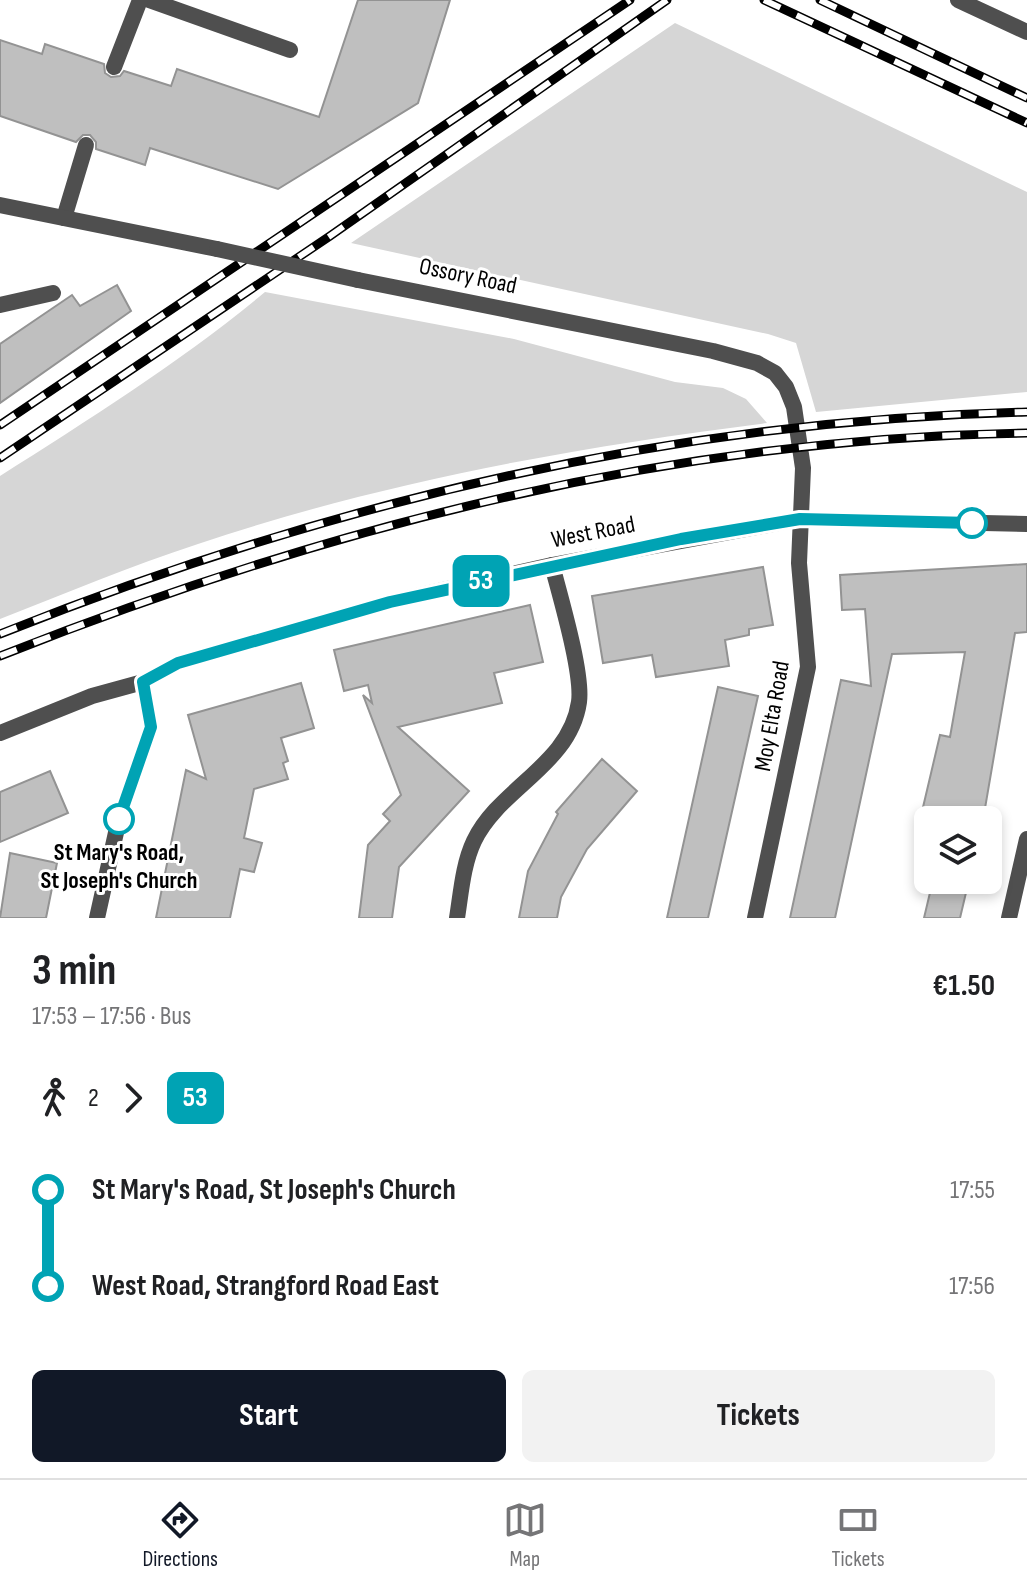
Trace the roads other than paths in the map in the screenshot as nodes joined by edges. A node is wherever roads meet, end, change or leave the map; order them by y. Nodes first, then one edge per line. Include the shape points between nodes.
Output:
1 (140, 0) edge
2 (149, 0) edge
3 (958, 0) edge
4 (1027, 32) edge
5 (290, 50) dead end
6 (114, 67) dead end
7 (86, 145) dead end
8 (0, 205) edge
9 (64, 218) junction
10 (53, 293) dead end
11 (0, 305) edge
12 (800, 519) junction
13 (1027, 524) edge
14 (552, 565) junction
15 (143, 682) junction
16 (0, 733) edge
17 (1027, 839) edge
18 (97, 918) edge
19 (457, 918) edge
20 (755, 918) edge
21 (1009, 918) edge

1 - 6 street
2 - 5 street
3 - 4 street
7 - 9 street
8 - 9 street, Ossory Road
9 - 12 street, Ossory Road, bridge via 757,363 775,373 794,407 803,468
10 - 11 street
12 - 13 street, West Road
12 - 14 street, West Road
12 - 20 street, Moy Elta Road via 808,667
14 - 15 street, West Road via 390,602 178,663
14 - 19 street via 580,701 567,739 492,814 474,841
15 - 16 street, West Road
15 - 18 street via 151,727 119,819
17 - 21 street

